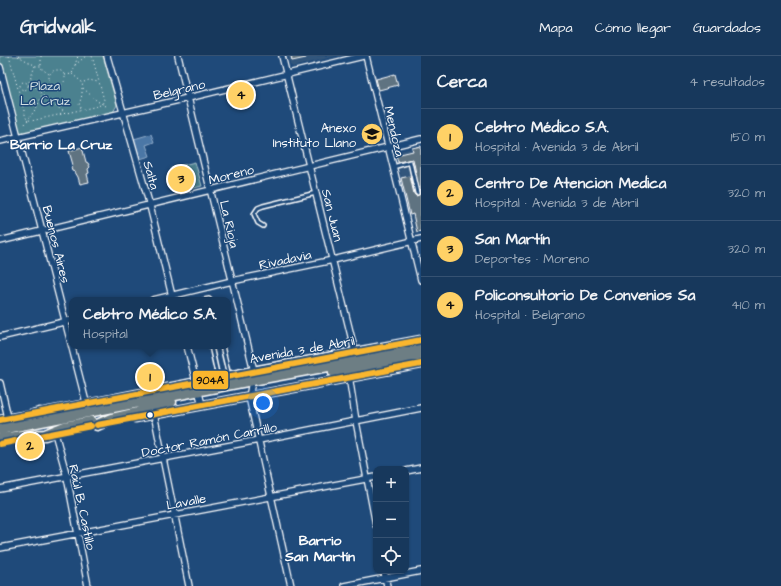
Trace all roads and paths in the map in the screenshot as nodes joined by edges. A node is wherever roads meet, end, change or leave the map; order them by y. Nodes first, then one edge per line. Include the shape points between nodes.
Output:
1 (9, 56) edge
2 (18, 56) edge
3 (41, 56) edge
4 (78, 56) edge
5 (86, 56) edge
6 (92, 56) edge
7 (107, 56) edge
8 (178, 56) edge
9 (282, 56) edge
10 (365, 56) edge
11 (74, 65) junction
12 (36, 66) junction
13 (41, 66) junction
14 (0, 67) edge
15 (50, 74) junction
16 (72, 74) junction
17 (287, 75) junction
18 (65, 76) junction
19 (84, 82) junction
20 (99, 82) junction
21 (28, 85) junction
22 (52, 85) junction
23 (17, 87) junction
24 (20, 87) junction
25 (82, 87) junction
26 (40, 92) junction
27 (42, 95) junction
28 (188, 98) junction
29 (102, 104) junction
30 (106, 106) dead end
31 (83, 110) junction
32 (65, 113) junction
33 (122, 113) junction
34 (28, 120) junction
35 (25, 124) dead end
36 (18, 136) junction
37 (421, 139) edge
38 (0, 141) edge
39 (387, 147) junction
40 (310, 166) junction
41 (392, 167) junction
42 (211, 190) junction
43 (316, 193) junction
44 (417, 193) dead end
45 (150, 206) junction
46 (263, 226) dead end
47 (42, 231) junction
48 (421, 239) edge
49 (0, 241) edge
50 (411, 241) junction
51 (333, 260) junction
52 (421, 280) edge
53 (232, 281) junction
54 (173, 297) edge
55 (176, 297) edge
56 (69, 320) edge
57 (65, 321) junction
58 (69, 336) edge
59 (0, 337) edge
60 (421, 340) edge
61 (421, 348) edge
62 (73, 349) edge
63 (188, 349) edge
64 (212, 349) edge
65 (223, 349) edge
66 (421, 356) edge
67 (421, 364) edge
68 (351, 365) junction
69 (229, 376) junction
70 (218, 378) junction
71 (0, 383) edge
72 (252, 384) junction
73 (200, 394) junction
74 (170, 399) junction
75 (421, 408) edge
76 (40, 413) joint
77 (154, 414) junction
78 (91, 416) junction
79 (356, 421) junction
80 (8, 428) edge
81 (0, 429) edge
82 (50, 434) junction
83 (0, 436) edge
84 (0, 439) edge
85 (259, 440) junction
86 (0, 444) edge
87 (163, 458) junction
88 (421, 468) edge
89 (409, 470) edge
90 (67, 477) junction
91 (373, 478) edge
92 (368, 479) junction
93 (0, 490) edge
94 (270, 496) junction
95 (373, 508) edge
96 (175, 514) junction
97 (78, 533) junction
98 (0, 548) edge
99 (421, 571) edge
100 (385, 574) edge
101 (386, 578) junction
102 (88, 586) edge
103 (189, 586) edge
104 (291, 586) edge
105 (344, 586) edge
106 (387, 586) edge

1 - 23 path
2 - 12 path
3 - 13 path
4 - 11 path
5 - 11 path
6 - 20 path
7 - 33 street, Salta
8 - 28 street, La Rioja
9 - 17 street, San Juan
10 - 17 street, Belgrano
10 - 39 street, Mendoza
11 - 16 path
12 - 13 path
12 - 21 path
13 - 15 path
14 - 36 street, Buenos Aires
15 - 18 path via 59,70
15 - 22 path
16 - 18 path
16 - 19 path
17 - 28 street, Belgrano
17 - 40 street, San Juan
18 - 22 path via 61,86
19 - 20 path
19 - 25 path
20 - 29 path via 104,100
21 - 24 path via 24,90
21 - 24 path via 23,82
21 - 26 path
22 - 26 path
23 - 24 path
23 - 34 path
25 - 29 path
25 - 31 path via 79,105
26 - 27 path
27 - 32 path
27 - 34 path
28 - 33 street, Belgrano
28 - 42 street, La Rioja
29 - 30 path
29 - 31 path
31 - 32 path
32 - 34 path
33 - 36 street, Belgrano
33 - 45 street, Salta
34 - 35 path
36 - 38 street, Belgrano
36 - 47 street, Buenos Aires
37 - 39 street, Moreno
39 - 40 street, Moreno
39 - 41 street, Mendoza
40 - 42 street, Moreno
40 - 43 street, San Juan
41 - 44 lane via 410,162
41 - 50 street, Mendoza
42 - 45 street, Moreno
42 - 53 street, La Rioja
43 - 46 lane via 258,208 254,214 258,223
43 - 51 street, San Juan
45 - 47 street, Moreno
45 - 54 street, Salta
47 - 49 street, Moreno
47 - 57 street, Buenos Aires
48 - 50 street, Rivadavia
50 - 51 street, Rivadavia
50 - 52 street, Mendoza
51 - 53 street, Rivadavia
51 - 68 street, San Juan
53 - 55 street, Rivadavia
53 - 72 street, La Rioja
56 - 57 street
57 - 58 street, Buenos Aires
57 - 59 street
60 - 68 main road, Avenida 3 de Abril
61 - 68 highway, Avenida 3 de Abril
62 - 78 street, Buenos Aires
63 - 73 street
64 - 70 lane
65 - 69 lane
66 - 68 highway, Avenida 3 de Abril
67 - 68 main road, Avenida 3 de Abril
68 - 72 highway, Avenida 3 de Abril
68 - 72 main road, Avenida 3 de Abril
68 - 79 street, San Juan
69 - 70 main road, Avenida 3 de Abril
69 - 72 main road, Avenida 3 de Abril
70 - 73 main road, Avenida 3 de Abril
71 - 80 street
72 - 73 highway, Avenida 3 de Abril
72 - 73 main road, Avenida 3 de Abril
72 - 85 street, La Rioja
73 - 74 highway, Avenida 3 de Abril
73 - 77 main road, Avenida 3 de Abril
73 - 78 main road, Avenida 3 de Abril
74 - 78 highway via 137,413 111,419
74 - 78 highway via 107,404
75 - 79 street, Doctor Ramón Carrillo
76 - 78 main road, Avenida 3 de Abril
76 - 80 highway
77 - 78 main road, Avenida 3 de Abril
77 - 87 street
78 - 80 highway, Avenida 3 de Abril
78 - 82 highway
79 - 85 street, Doctor Ramón Carrillo
79 - 92 street, San Juan
80 - 81 highway, Avenida 3 de Abril
80 - 82 highway
80 - 83 highway, Avenida 3 de Abril
80 - 84 highway
80 - 86 main road, Avenida 3 de Abril
82 - 90 street, Raúl B. Castillo
85 - 87 street, Doctor Ramón Carrillo
85 - 94 street, La Rioja
87 - 90 street, Doctor Ramón Carrillo
87 - 96 street
88 - 89 street
90 - 93 street, Doctor Ramón Carrillo
90 - 97 street, Raúl B. Castillo
91 - 92 street, Lavalle
92 - 94 street, Lavalle
92 - 95 street, San Juan
94 - 96 street, Lavalle
94 - 104 street, La Rioja
96 - 97 street, Lavalle
96 - 103 street
97 - 98 street, Lavalle
97 - 102 street, Raúl B. Castillo
99 - 101 street
100 - 101 street
101 - 105 street
101 - 106 street

